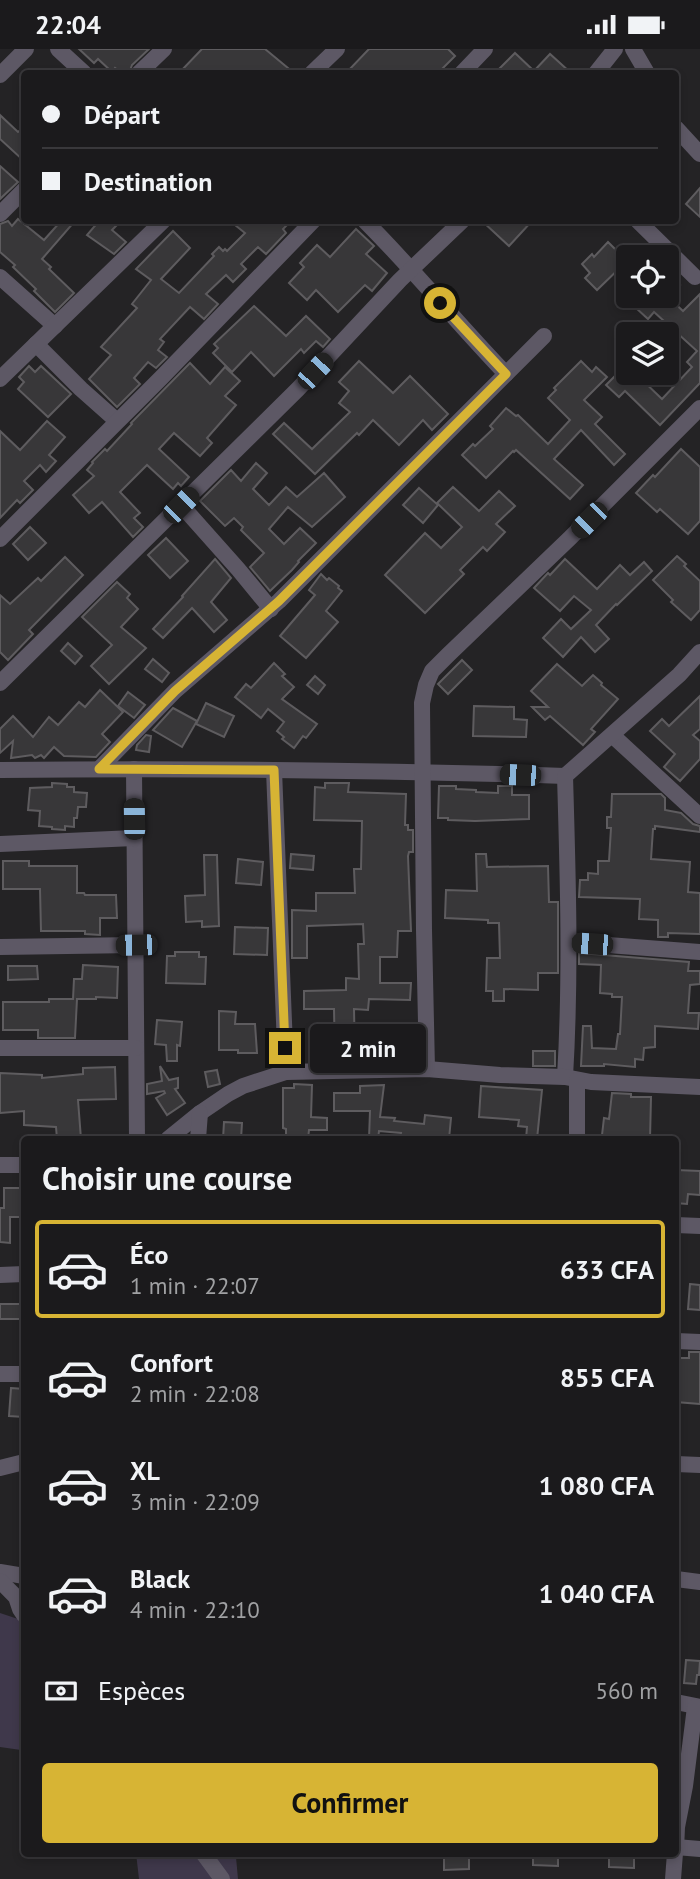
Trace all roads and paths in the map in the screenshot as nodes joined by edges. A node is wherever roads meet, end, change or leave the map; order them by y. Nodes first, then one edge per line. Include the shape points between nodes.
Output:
1 (26, 49) edge
2 (58, 49) edge
3 (164, 49) edge
4 (337, 49) edge
5 (485, 49) edge
6 (615, 49) edge
7 (633, 49) edge
8 (81, 70) edge
9 (142, 70) edge
10 (315, 70) edge
11 (465, 70) edge
12 (598, 70) edge
13 (645, 70) edge
14 (0, 75) edge
15 (679, 131) edge
16 (700, 154) edge
17 (21, 193) edge
18 (0, 214) edge
19 (160, 224) edge
20 (310, 224) edge
21 (368, 224) edge
22 (459, 224) edge
23 (641, 224) edge
24 (412, 270) junction
25 (0, 277) edge
26 (695, 277) dead end
27 (55, 326) junction
28 (544, 336) dead end
29 (36, 344) junction
30 (506, 374) junction
31 (0, 379) edge
32 (700, 408) edge
33 (117, 421) junction
34 (181, 505) junction
35 (0, 539) edge
36 (271, 609) junction
37 (700, 652) edge
38 (2, 678) edge
39 (612, 735) junction
40 (99, 769) junction
41 (134, 769) junction
42 (0, 770) edge
43 (274, 770) junction
44 (422, 771) junction
45 (565, 776) junction
46 (700, 816) edge
47 (134, 838) junction
48 (0, 844) edge
49 (569, 942) junction
50 (136, 945) junction
51 (0, 947) edge
52 (700, 952) edge
53 (0, 1048) edge
54 (136, 1048) junction
55 (428, 1069) junction
56 (286, 1072) junction
57 (571, 1079) junction
58 (700, 1087) edge
59 (200, 1113) junction
60 (137, 1136) edge
61 (172, 1136) edge
62 (198, 1136) edge
63 (577, 1136) edge
64 (0, 1165) edge
65 (21, 1165) edge
66 (679, 1225) edge
67 (700, 1226) edge
68 (21, 1273) edge
69 (0, 1275) edge
70 (679, 1341) edge
71 (700, 1342) edge
72 (0, 1374) edge
73 (21, 1374) edge
74 (21, 1463) edge
75 (679, 1464) edge
76 (700, 1465) edge
77 (0, 1468) edge
78 (0, 1572) edge
79 (21, 1576) edge
80 (679, 1579) edge
81 (0, 1581) edge
82 (700, 1582) edge
83 (20, 1593) edge
84 (21, 1610) edge
85 (679, 1703) edge
86 (697, 1707) edge
87 (680, 1786) edge
88 (700, 1849) edge
89 (679, 1850) edge
90 (206, 1857) edge
91 (675, 1857) edge
92 (222, 1879) edge
93 (673, 1879) edge

1 - 14 street
2 - 8 street
3 - 9 street
4 - 10 street
5 - 11 street
6 - 12 street
7 - 13 street
15 - 16 street
17 - 18 street
19 - 27 street
20 - 33 street
21 - 24 street
22 - 24 street
23 - 26 street
24 - 30 street
24 - 34 street
25 - 27 street
27 - 29 street
28 - 30 street
29 - 31 street
29 - 33 street
30 - 36 street
32 - 44 street via 432,671 422,703
33 - 35 street
34 - 36 street
34 - 38 street
36 - 40 street via 175,691
37 - 39 street
39 - 45 street
39 - 46 street
40 - 41 street
40 - 42 street
41 - 43 street
41 - 47 street
43 - 44 street
43 - 56 street
44 - 45 street
44 - 55 street
45 - 49 street
47 - 48 street
47 - 50 street
49 - 52 street
49 - 57 street
50 - 51 street
50 - 54 street
53 - 54 street
54 - 60 street
55 - 56 street
55 - 57 street
56 - 59 street via 243,1086
57 - 58 street
57 - 63 street
59 - 61 street
59 - 62 street
64 - 65 street
66 - 67 street
68 - 69 street
70 - 71 street
72 - 73 street
74 - 77 street
75 - 76 street
78 - 79 street
80 - 82 street
81 - 83 street
83 - 84 street
85 - 86 street
86 - 87 street
88 - 89 street
90 - 92 street
91 - 93 street

